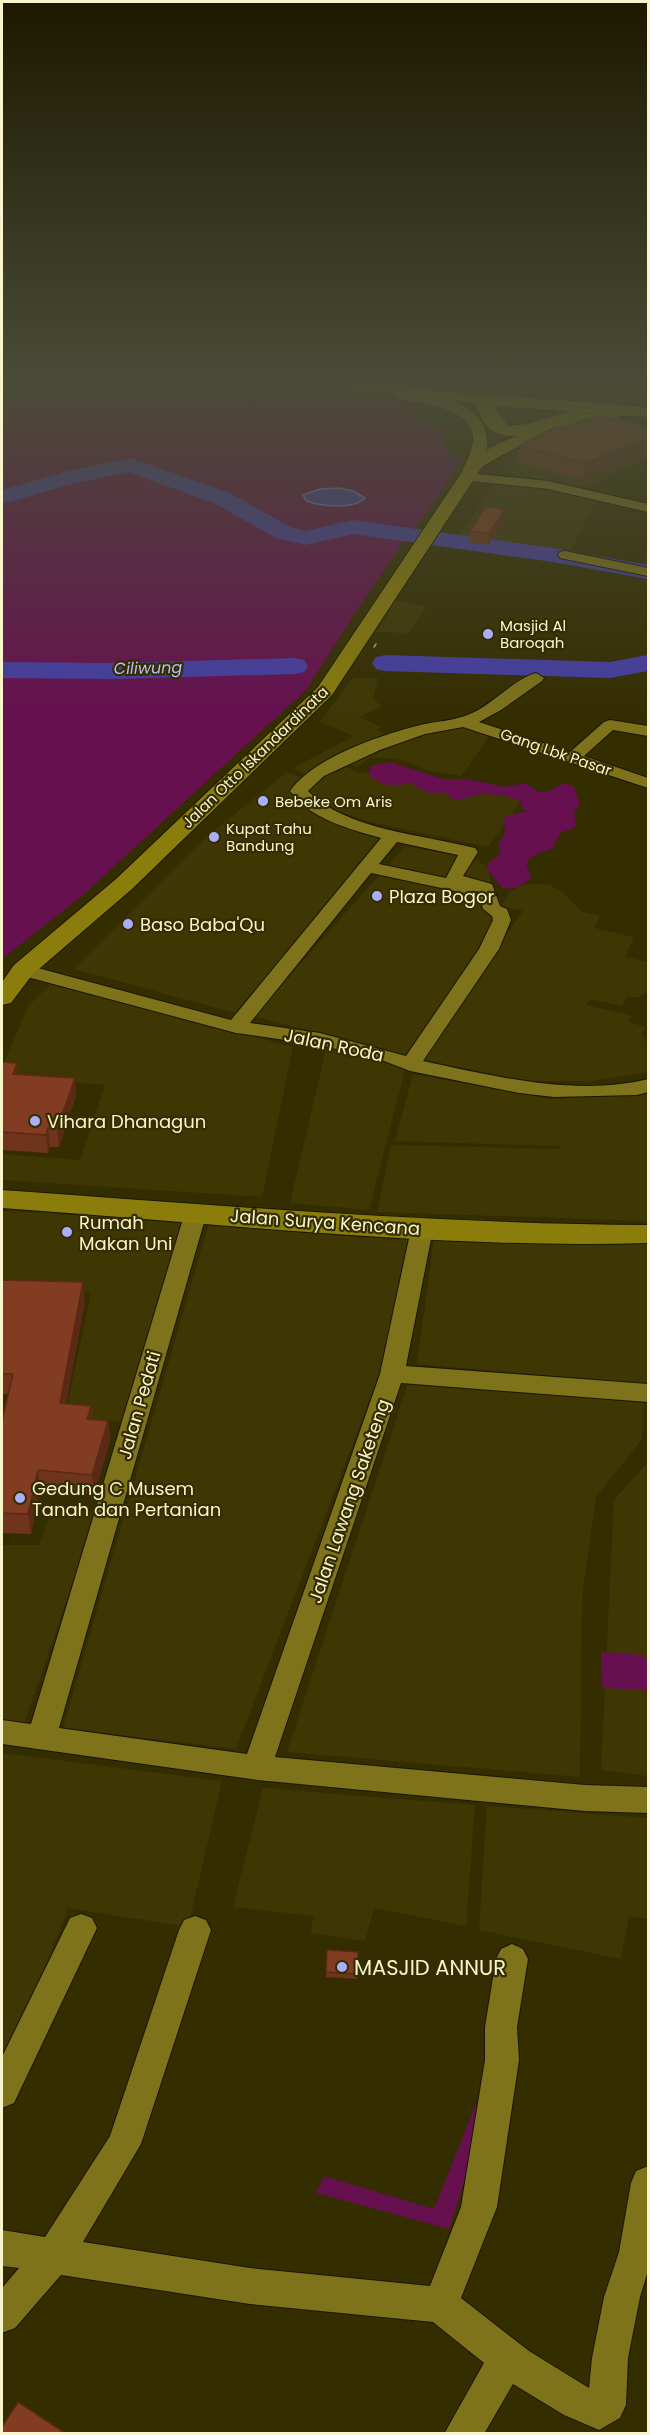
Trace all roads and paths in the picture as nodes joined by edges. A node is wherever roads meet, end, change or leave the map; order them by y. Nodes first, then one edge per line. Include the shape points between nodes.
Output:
1 (455, 494) edge
2 (586, 494) edge
3 (648, 508) edge
4 (565, 555) dead end
5 (648, 572) edge
6 (536, 678) dead end
7 (463, 722) junction
8 (648, 731) edge
9 (571, 759) junction
10 (646, 779) edge
11 (392, 836) junction
12 (368, 867) junction
13 (488, 894) junction
14 (23, 970) junction
15 (2, 998) edge
16 (236, 1027) junction
17 (410, 1065) junction
18 (648, 1085) edge
19 (2, 1199) edge
20 (196, 1212) junction
21 (422, 1229) junction
22 (648, 1234) edge
23 (392, 1374) junction
24 (648, 1393) edge
25 (2, 1732) edge
26 (42, 1737) junction
27 (257, 1768) junction
28 (648, 1800) edge
29 (81, 1928) dead end
30 (195, 1930) dead end
31 (512, 1959) dead end
32 (2, 2092) edge
33 (648, 2183) edge
34 (2, 2248) edge
35 (55, 2254) junction
36 (440, 2305) junction
37 (2, 2315) edge
38 (508, 2357) junction
39 (463, 2433) edge

1 - 14 main road, Jalan Otto Iskandardinata via 325,691 124,884
2 - 3 street
4 - 5 street
6 - 7 street via 476,718
7 - 9 street, Gang Lbk Pasar
7 - 11 street via 420,730 367,749 333,764 301,787 301,794 319,808
8 - 9 street via 610,725
9 - 10 street, Gang Lbk Pasar
11 - 12 street
11 - 13 street via 469,852 454,877 486,888
12 - 13 street
12 - 16 street
13 - 17 street via 492,909 500,913 502,920 498,930
14 - 15 main road, Jalan Otto Iskandardinata
14 - 16 street, Jalan Roda
16 - 17 street, Jalan Roda via 320,1039
17 - 18 street, Jalan Roda via 554,1091 637,1089
19 - 20 main road, Jalan Surya Kencana
20 - 21 main road, Jalan Surya Kencana
20 - 26 street, Jalan Pedati
21 - 22 main road, Jalan Surya Kencana via 546,1235
21 - 23 street, Jalan Lawang Saketeng
23 - 24 street
23 - 27 street, Jalan Lawang Saketeng
25 - 26 street
26 - 27 street
27 - 28 street via 585,1798
29 - 32 street
30 - 35 street via 124,2144
31 - 36 street via 501,2027 502,2060 479,2207
33 - 38 street via 638,2252 622,2297 610,2358 607,2405 599,2411 573,2402
34 - 35 street
35 - 36 street via 250,2286
35 - 37 street
36 - 38 street
38 - 39 street

